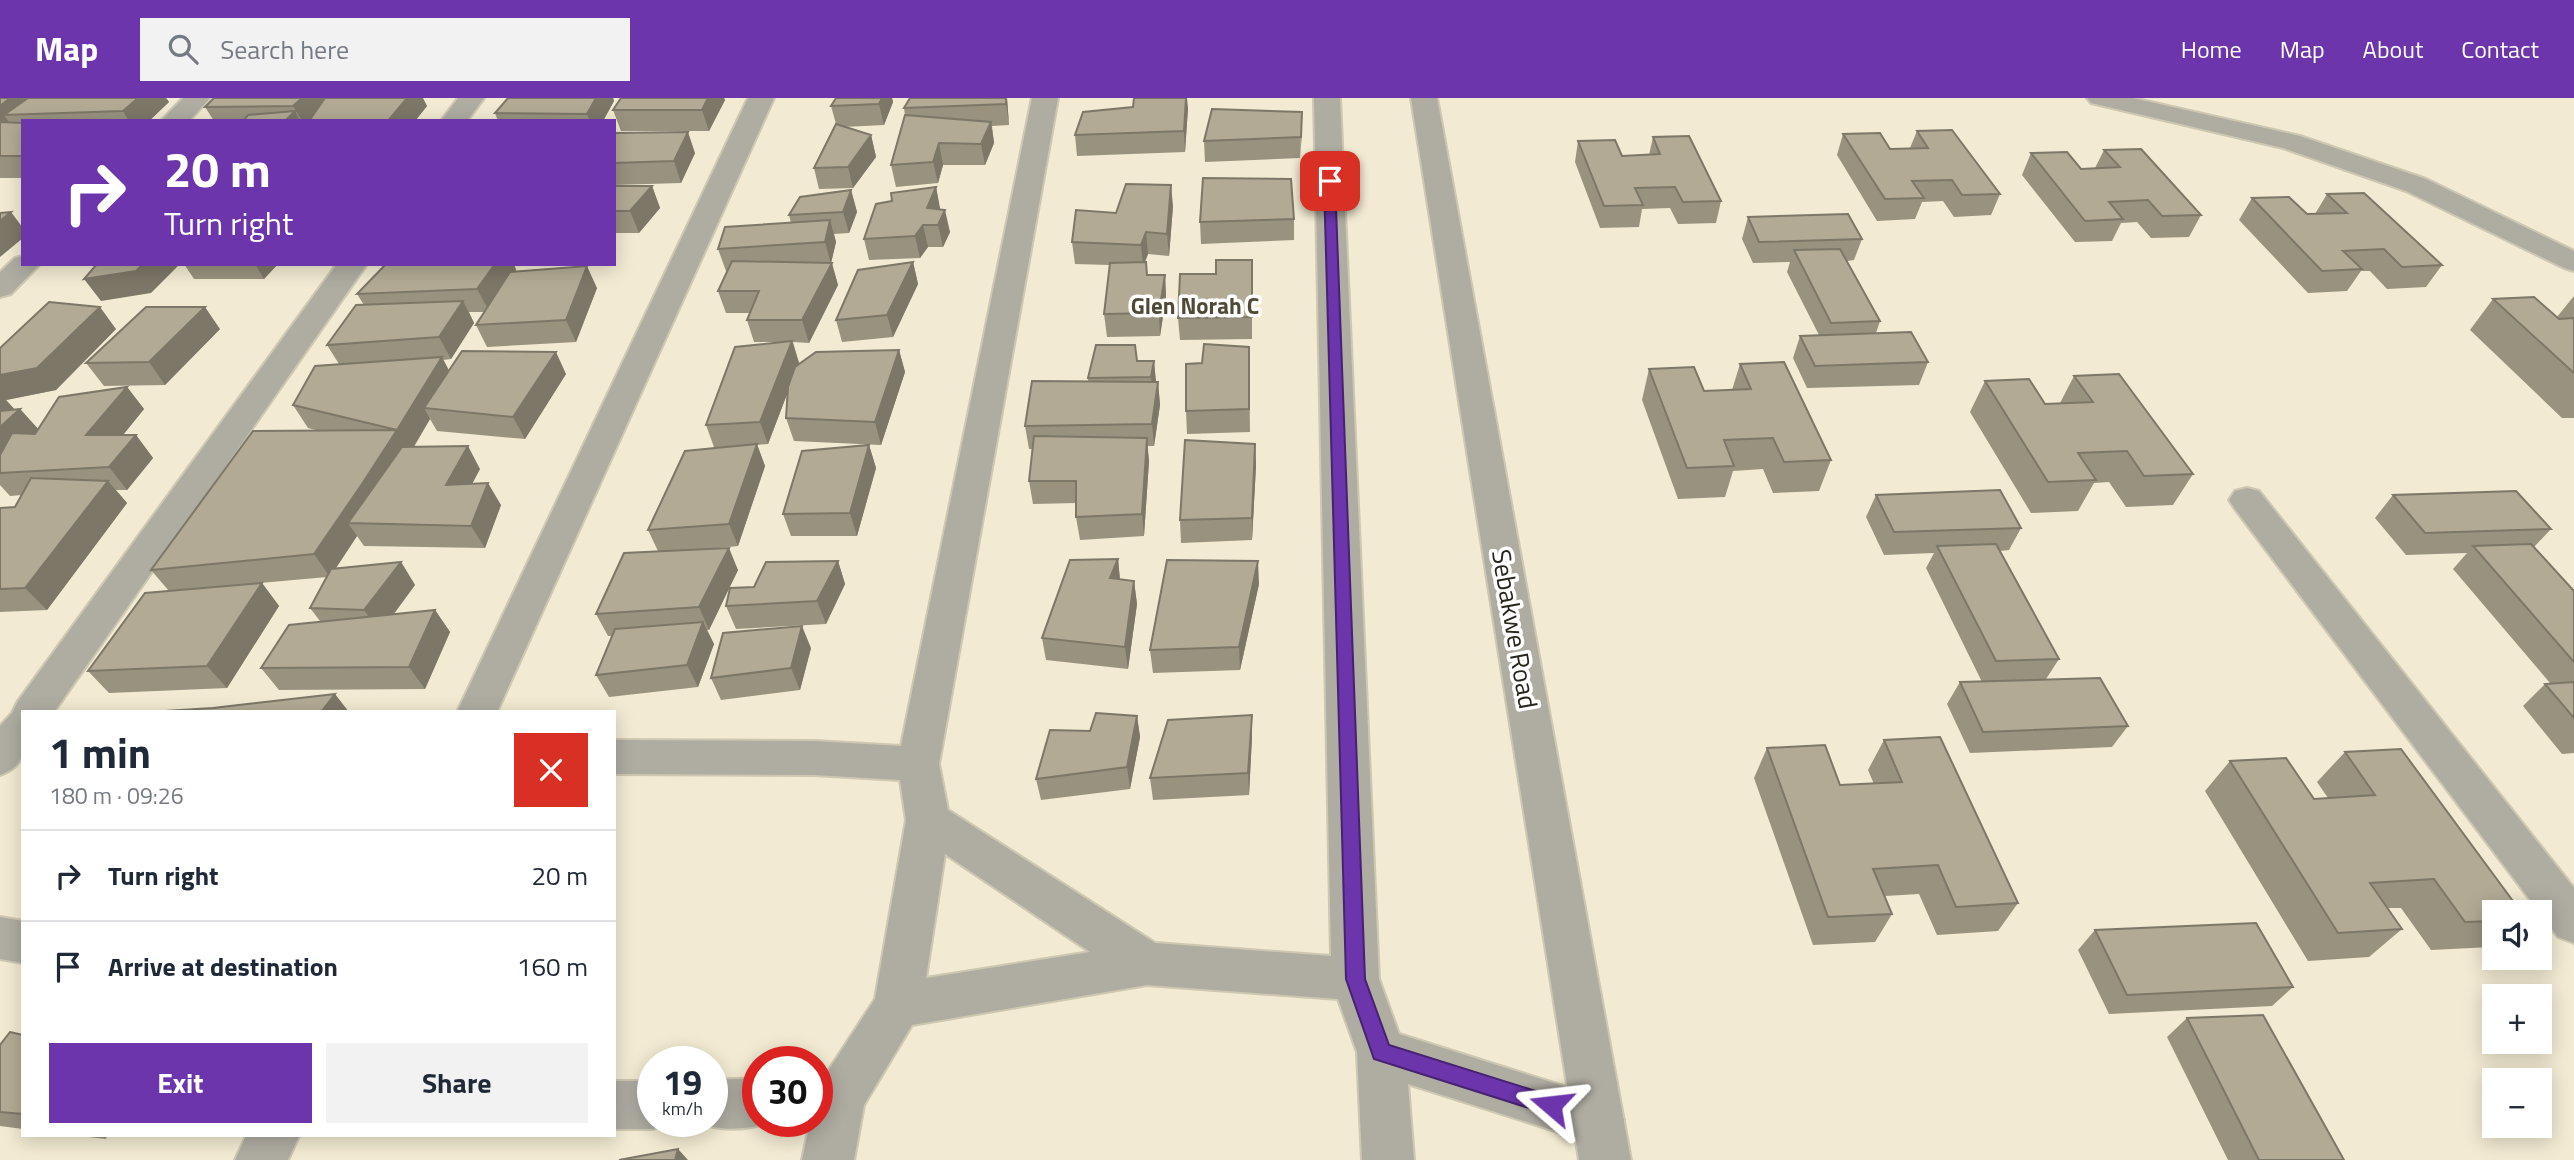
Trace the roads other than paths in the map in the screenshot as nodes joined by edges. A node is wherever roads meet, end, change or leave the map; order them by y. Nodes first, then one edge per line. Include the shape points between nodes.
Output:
1 (197, 98) edge
2 (471, 98) edge
3 (761, 98) edge
4 (1045, 98) edge
5 (1327, 98) edge
6 (1424, 98) edge
7 (2100, 98) edge
8 (176, 119) edge
9 (455, 119) edge
10 (2574, 262) edge
11 (23, 266) edge
12 (351, 266) edge
13 (0, 288) edge
14 (2247, 500) dead end
15 (33, 710) edge
16 (478, 710) edge
17 (21, 729) edge
18 (616, 757) edge
19 (0, 758) edge
20 (918, 764) junction
21 (928, 820) junction
22 (2574, 923) edge
23 (0, 938) edge
24 (21, 942) edge
25 (1147, 964) junction
26 (1355, 979) junction
27 (898, 1004) junction
28 (1381, 1052) junction
29 (833, 1093) edge
30 (616, 1105) edge
31 (637, 1105) edge
32 (272, 1137) edge
33 (828, 1137) edge
34 (1602, 1140) edge
35 (261, 1160) edge
36 (828, 1160) edge
37 (1388, 1160) edge

1 - 8 street
2 - 9 street
3 - 16 street
4 - 20 street
5 - 26 street
6 - 34 street, Sebakwe Road
7 - 10 street via 2304,146 2416,185
11 - 13 street
12 - 15 street
14 - 22 street
17 - 19 street
18 - 20 street via 814,758
20 - 21 street
21 - 25 street
21 - 27 street
23 - 24 street
25 - 26 street
25 - 27 street
26 - 28 street
27 - 29 street
28 - 34 street
28 - 37 street
30 - 31 street
32 - 35 street
33 - 36 street

